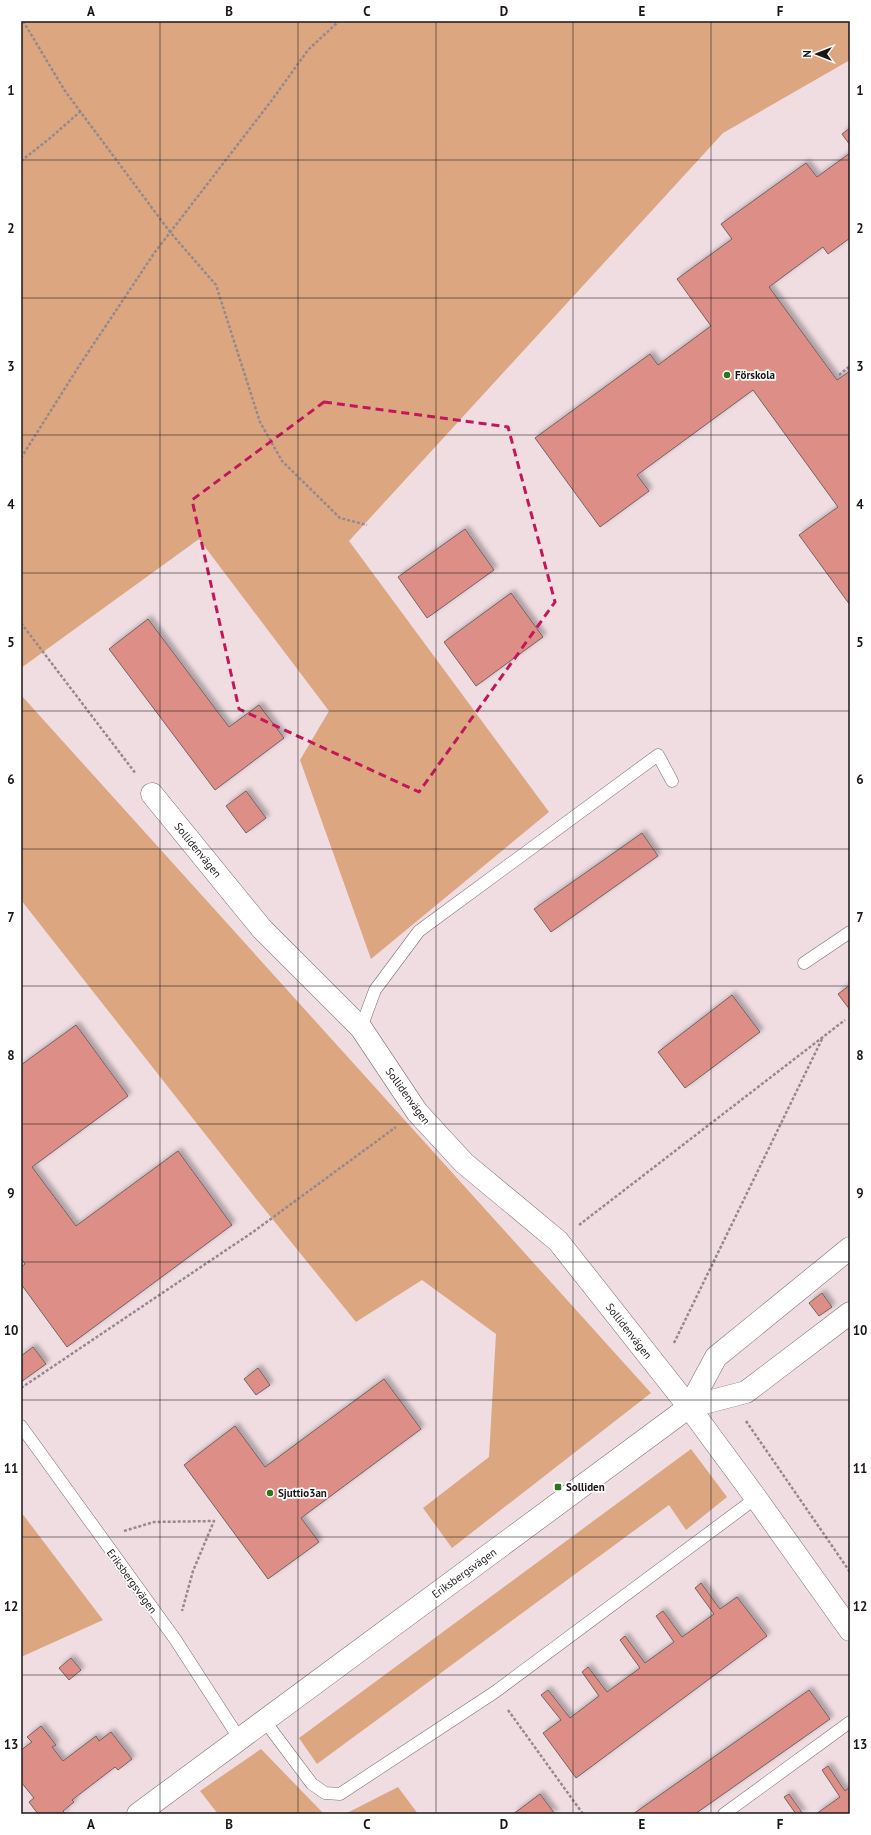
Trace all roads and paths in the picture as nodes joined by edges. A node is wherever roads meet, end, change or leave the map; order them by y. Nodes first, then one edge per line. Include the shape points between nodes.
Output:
1 (23, 21) edge
2 (338, 21) edge
3 (81, 112) junction
4 (21, 161) edge
5 (170, 232) junction
6 (850, 366) edge
7 (839, 375) dead end
8 (21, 458) edge
9 (367, 525) dead end
10 (21, 623) edge
11 (672, 781) dead end
12 (152, 794) joint
13 (850, 932) edge
14 (804, 963) dead end
15 (845, 1020) dead end
16 (361, 1028) junction
17 (823, 1037) junction
18 (417, 1112) junction
19 (558, 1241) junction
20 (850, 1248) edge
21 (850, 1313) edge
22 (660, 1370) junction
23 (21, 1388) edge
24 (689, 1407) junction
25 (746, 1421) dead end
26 (21, 1426) edge
27 (756, 1498) junction
28 (100, 1538) junction
29 (850, 1572) edge
30 (850, 1630) edge
31 (175, 1639) junction
32 (494, 1692) junction
33 (264, 1720) junction
34 (850, 1722) edge
35 (239, 1738) junction
36 (138, 1814) edge
37 (582, 1814) edge
38 (724, 1814) edge

1 - 3 path via 65,91
2 - 5 path via 308,50
3 - 4 path
3 - 5 path
5 - 8 path via 79,366
5 - 9 path via 216,285 260,422 282,461 340,518
6 - 7 path
10 - 12 path
11 - 16 lane via 658,754 420,931 375,990
12 - 16 street, Sollidenvägen via 262,929
13 - 14 lane
15 - 17 path
16 - 18 street, Sollidenvägen
17 - 19 path
17 - 22 path
18 - 19 street, Sollidenvägen via 464,1163
18 - 23 path via 253,1232
19 - 22 street, Sollidenvägen
20 - 24 street via 716,1357
21 - 24 street via 746,1392
22 - 24 street, Sollidenvägen
24 - 27 street, Sollidenvägen
24 - 33 street, Eriksbergsvägen
25 - 29 path
26 - 28 lane, Eriksbergsvägen
27 - 30 street, Sollidenvägen
27 - 32 lane
28 - 31 lane, Eriksbergsvägen
28 - 31 path via 154,1522 214,1521 193,1571
31 - 35 lane, Eriksbergsvägen
32 - 33 lane via 340,1794 325,1793 312,1784
32 - 37 path
33 - 35 street, Eriksbergsvägen
34 - 38 lane
35 - 36 street, Eriksbergsvägen

